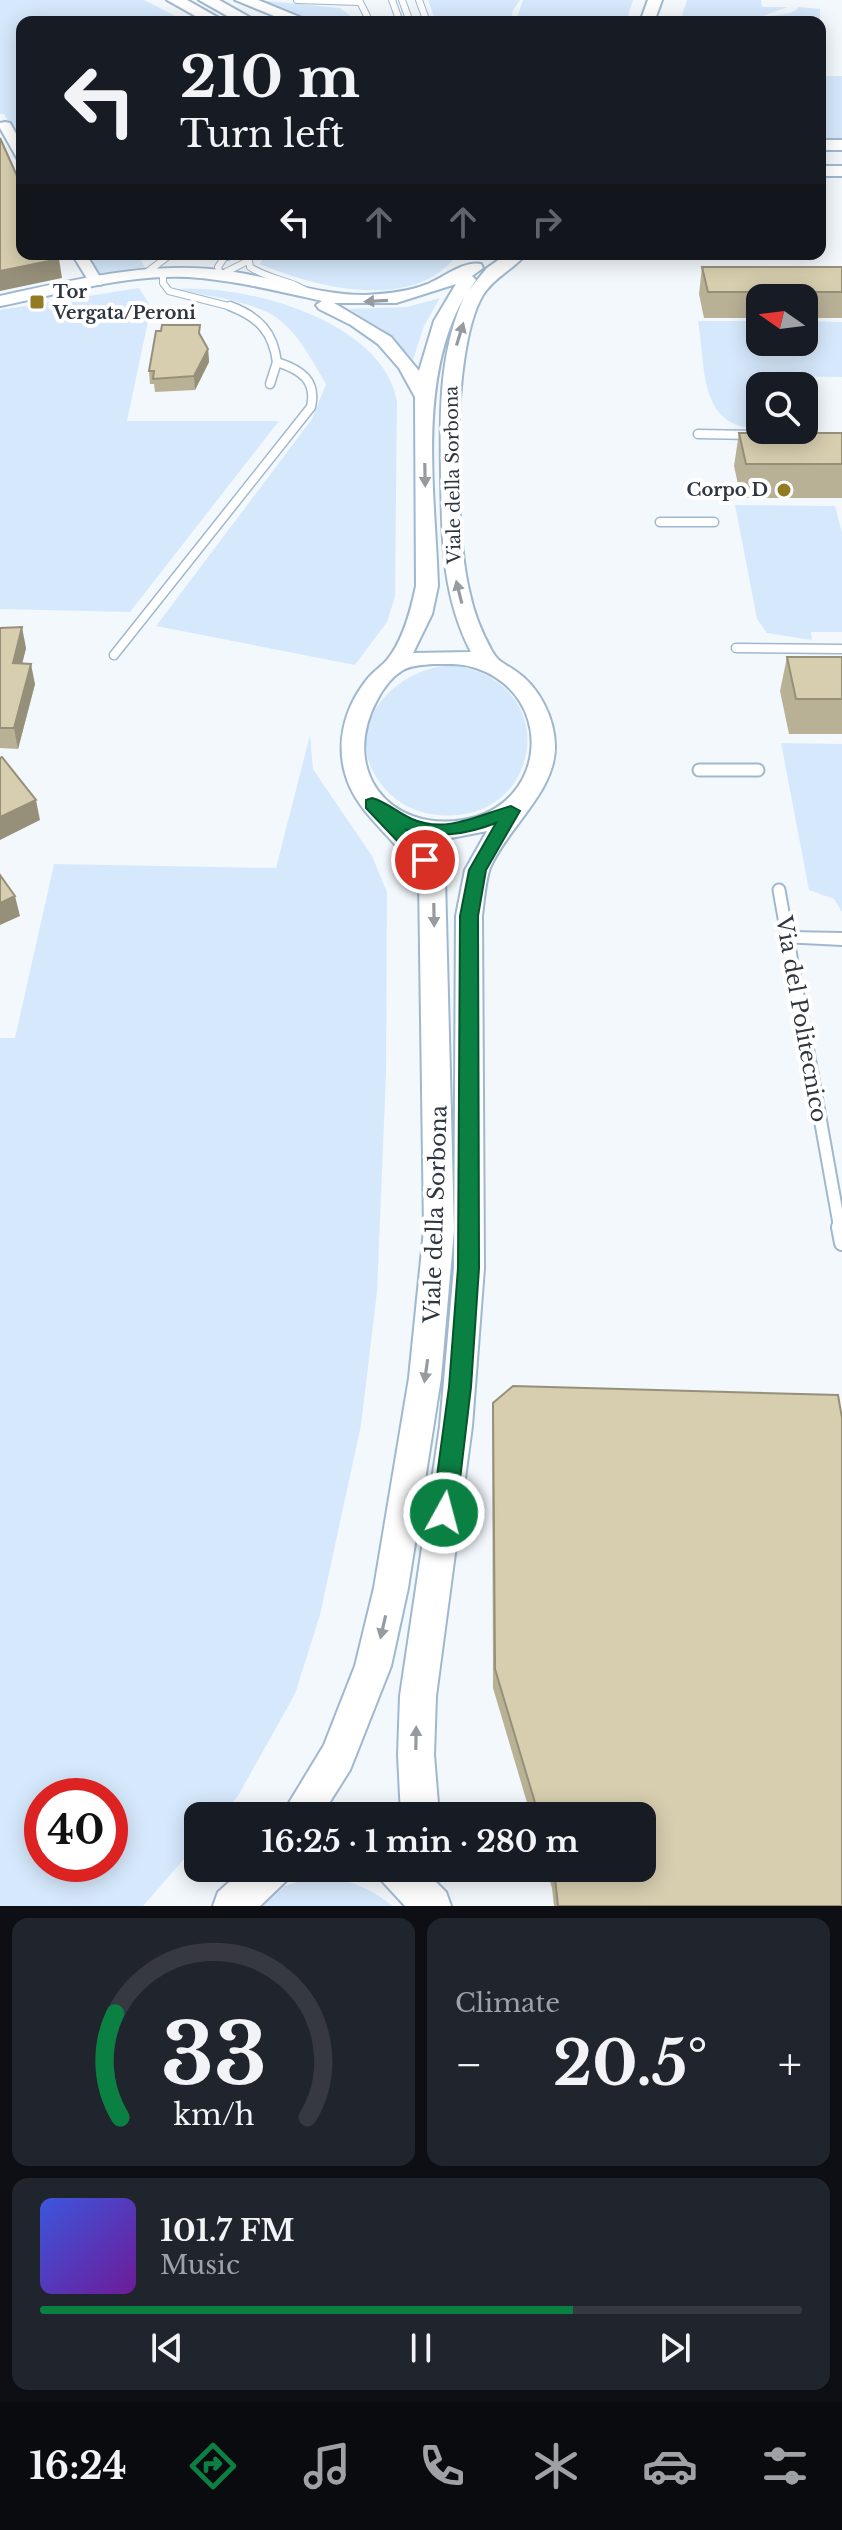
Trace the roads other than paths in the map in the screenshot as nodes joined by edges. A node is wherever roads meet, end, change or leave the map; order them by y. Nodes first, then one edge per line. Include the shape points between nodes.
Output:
1 (162, 0) edge
2 (175, 0) edge
3 (207, 0) edge
4 (243, 0) edge
5 (297, 0) edge
6 (359, 1) edge
7 (180, 16) edge
8 (206, 16) edge
9 (238, 16) edge
10 (287, 16) edge
11 (5, 126) dead end
12 (16, 145) edge
13 (83, 260) edge
14 (166, 260) edge
15 (225, 260) edge
16 (243, 260) edge
17 (250, 260) edge
18 (511, 260) edge
19 (479, 261) edge
20 (155, 272) junction
21 (220, 275) junction
22 (96, 282) junction
23 (285, 289) junction
24 (312, 295) junction
25 (0, 301) edge
26 (277, 362) junction
27 (270, 384) dead end
28 (424, 397) junction
29 (698, 434) dead end
30 (746, 435) edge
31 (660, 522) dead end
32 (714, 522) dead end
33 (736, 648) dead end
34 (842, 649) edge
35 (114, 655) dead end
36 (396, 664) junction
37 (488, 664) junction
38 (699, 770) dead end
39 (758, 770) dead end
40 (372, 804) junction
41 (511, 811) junction
42 (779, 890) dead end
43 (788, 938) junction
44 (842, 939) edge
45 (842, 1243) edge
46 (309, 1802) edge
47 (419, 1802) edge

1 - 7 main road
2 - 8 main road
3 - 9 main road
4 - 10 main road
5 - 6 lane
11 - 12 street
13 - 22 street
14 - 20 lane
15 - 21 lane via 218,267
16 - 21 lane
17 - 24 lane via 257,272 300,285
37 -> 18 street, Viale della Sorbona via 466,618 454,566 449,394 455,350 470,307 487,280
19 -> 24 street via 436,290 399,299 350,301
19 - 28 street, Viale della Sorbona via 441,324
20 - 21 street
20 - 22 street
20 - 26 lane via 169,291 261,320 277,348
21 - 23 street
22 - 25 street
23 - 24 street
23 - 28 street via 374,330 404,360
26 - 27 lane
26 - 35 lane via 307,374 314,385 311,407
28 -> 36 street, Viale della Sorbona via 427,586 421,614
29 - 30 lane
31 - 32 lane
33 - 34 lane
36 - 37 street via 433,657
36 - 40 street via 365,698 352,734 355,775
37 - 41 street via 525,692 541,722 544,741 539,776
38 - 39 lane
40 - 41 street via 409,825 435,831 469,827
40 -> 46 street, Viale della Sorbona via 418,851 432,879 436,1282 421,1408 383,1628 356,1715
47 -> 41 street, Viale della Sorbona via 418,1696 456,1426 468,1282 469,916 477,870
42 - 43 lane, Via del Politecnico
43 - 44 street
43 - 45 lane, Via del Politecnico

